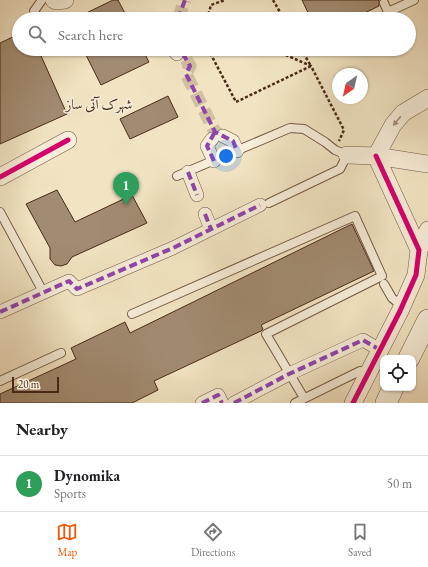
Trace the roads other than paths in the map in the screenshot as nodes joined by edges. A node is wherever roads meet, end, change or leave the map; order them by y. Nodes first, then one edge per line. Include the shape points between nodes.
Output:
1 (42, 0) edge
2 (54, 0) edge
3 (65, 0) edge
4 (414, 0) edge
5 (384, 3) dead end
6 (35, 12) edge
7 (428, 98) edge
8 (68, 140) dead end
9 (237, 151) junction
10 (341, 152) junction
11 (376, 156) junction
12 (214, 161) junction
13 (428, 164) edge
14 (183, 174) joint
15 (0, 177) edge
16 (197, 194) dead end
17 (265, 204) joint
18 (0, 212) edge
19 (205, 214) dead end
20 (211, 229) junction
21 (428, 230) edge
22 (419, 250) junction
23 (384, 284) dead end
24 (41, 288) dead end
25 (402, 306) junction
26 (0, 312) edge
27 (132, 314) dead end
28 (428, 320) edge
29 (380, 350) junction
30 (61, 353) dead end
31 (410, 355) edge
32 (368, 373) junction
33 (289, 374) junction
34 (0, 381) edge
35 (392, 391) edge
36 (304, 398) junction
37 (202, 403) edge
38 (222, 403) edge
39 (234, 403) edge
40 (295, 403) edge
41 (353, 403) edge
42 (386, 403) edge

1 - 6 lane
2 - 3 street
4 - 5 lane via 388,12
7 -> 11 street via 403,113
8 - 15 street
9 - 10 lane via 290,128 304,129
9 - 12 lane
9 - 12 street via 233,141 218,137 207,146
10 - 11 street
10 - 17 lane via 340,169
11 - 13 street
11 - 22 street
12 - 14 lane
14 - 16 street
17 - 20 street
18 - 24 lane
19 - 20 street
20 - 26 street via 77,289 69,281
21 - 22 street
22 - 25 street via 416,275
23 - 25 lane via 392,298
25 - 29 street
27 - 33 lane via 355,216 382,276 266,334
28 - 31 street
29 - 32 street
29 - 33 street via 363,340
30 - 34 lane
32 - 36 lane via 360,371
32 - 41 street
33 - 36 lane
33 - 39 street
35 - 42 street
36 - 40 lane
37 - 38 street via 218,395

